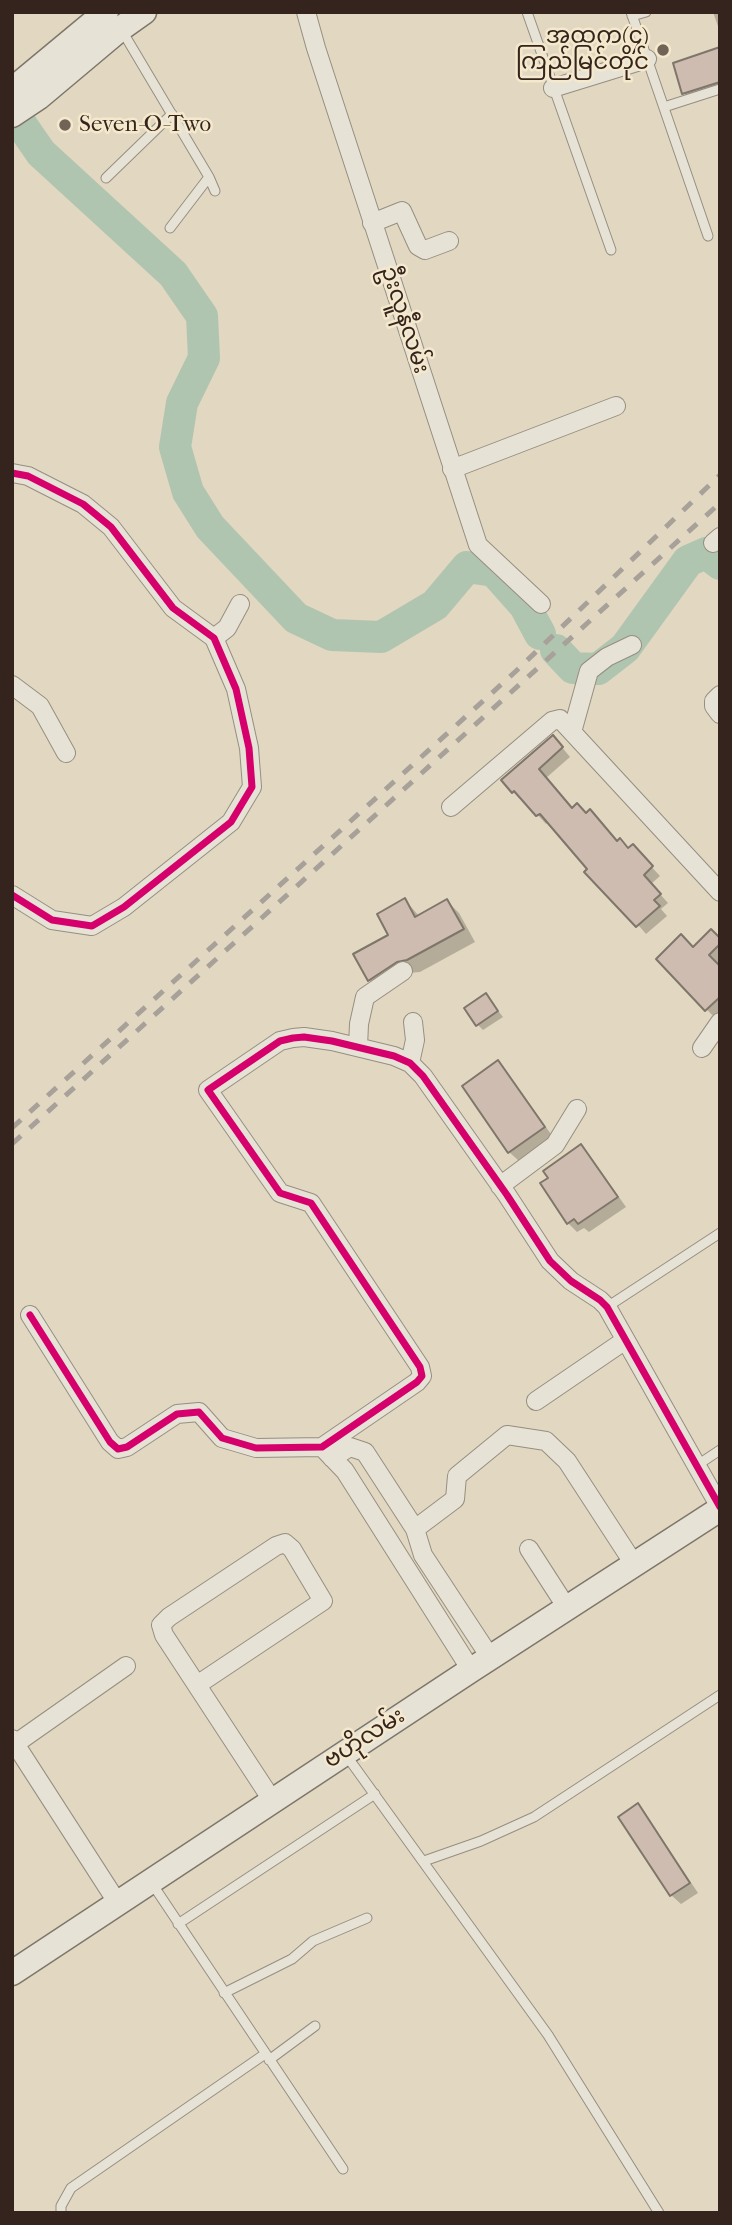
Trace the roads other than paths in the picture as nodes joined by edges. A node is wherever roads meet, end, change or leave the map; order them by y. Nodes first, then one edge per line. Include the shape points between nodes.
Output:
1 (144, 12) edge
2 (306, 12) edge
3 (527, 12) edge
4 (646, 12) edge
5 (631, 14) edge
6 (113, 18) edge
7 (647, 59) junction
8 (554, 88) junction
9 (720, 89) edge
10 (15, 100) edge
11 (664, 107) junction
12 (172, 114) junction
13 (209, 177) junction
14 (106, 178) dead end
15 (215, 191) dead end
16 (372, 223) junction
17 (170, 228) dead end
18 (708, 236) dead end
19 (449, 241) dead end
20 (611, 250) dead end
21 (617, 406) dead end
22 (452, 469) junction
23 (12, 473) edge
24 (240, 604) dead end
25 (541, 604) dead end
26 (214, 638) junction
27 (632, 645) dead end
28 (12, 685) edge
29 (572, 732) junction
30 (66, 753) dead end
31 (451, 807) dead end
32 (720, 892) edge
33 (12, 895) edge
34 (403, 971) dead end
35 (413, 1022) dead end
36 (720, 1022) edge
37 (358, 1047) junction
38 (702, 1048) dead end
39 (410, 1063) junction
40 (577, 1109) dead end
41 (500, 1186) junction
42 (720, 1233) edge
43 (607, 1307) junction
44 (30, 1315) dead end
45 (624, 1341) junction
46 (536, 1401) dead end
47 (720, 1450) edge
48 (327, 1452) junction
49 (696, 1466) junction
50 (720, 1508) edge
51 (415, 1529) junction
52 (529, 1549) dead end
53 (634, 1564) junction
54 (567, 1608) junction
55 (481, 1663) junction
56 (126, 1666) dead end
57 (197, 1685) junction
58 (720, 1695) edge
59 (14, 1741) edge
60 (345, 1753) junction
61 (375, 1794) junction
62 (272, 1800) junction
63 (424, 1861) junction
64 (150, 1881) junction
65 (117, 1902) junction
66 (367, 1918) dead end
67 (178, 1924) junction
68 (12, 1973) edge
69 (224, 1993) junction
70 (315, 2026) dead end
71 (267, 2057) junction
72 (343, 2169) dead end
73 (61, 2213) edge
74 (659, 2213) edge

1 - 6 main road
2 - 16 street, ဦးလူနီလမ်း
3 - 8 lane
4 - 5 lane
5 - 7 lane
6 - 10 main road via 39,97
6 - 12 lane
7 - 8 street
7 - 11 lane
8 - 20 lane
9 - 11 lane
11 - 18 lane
12 - 13 lane
12 - 14 lane
13 - 15 lane
13 - 17 lane
16 - 19 street via 402,211 418,246 425,250
16 - 22 street, ဦးလူနီလမ်း
21 - 22 street
22 - 25 street, ဦးလူနီလမ်း via 478,545
23 - 26 street via 28,476 83,504 111,527 173,608
24 - 26 street via 227,628
26 - 33 street via 236,689 250,761 252,787 231,822 124,907 92,926 52,920
27 - 29 street via 589,671
28 - 30 street via 40,706
29 - 31 street via 560,719 552,721
29 - 32 street
34 - 37 street via 365,997
35 - 39 street
36 - 38 street
37 - 39 street
37 - 48 street via 304,1037 280,1041 208,1090 281,1193 311,1202 420,1367 422,1376 417,1382
39 - 41 street
40 - 41 street via 555,1145
41 - 43 street via 550,1261
42 - 43 lane
43 - 45 street
44 - 48 street via 118,1449 177,1414 199,1412 222,1438 256,1448
45 - 46 street
45 - 49 street
47 - 49 lane
48 - 51 street via 350,1447 365,1452
48 - 55 street
49 - 50 street
50 - 53 main road, ဗဟိုလမ်း
51 - 53 street via 455,1499 457,1476 507,1436 546,1441 568,1461
51 - 55 street via 423,1555
52 - 54 street
53 - 54 main road, ဗဟိုလမ်း
54 - 55 main road, ဗဟိုလမ်း
55 - 60 main road, ဗဟိုလမ်း
56 - 59 street
57 - 57 street via 161,1625 285,1543 323,1601
57 - 62 street
58 - 63 lane via 534,1817
59 - 65 street
60 - 61 lane
60 - 62 main road, ဗဟိုလမ်း
61 - 63 lane
61 - 67 lane
62 - 64 main road, ဗဟိုလမ်း
63 - 74 lane via 548,2035
64 - 65 main road, ဗဟိုလမ်း
64 - 67 lane
65 - 68 main road, ဗဟိုလမ်း
66 - 69 lane via 313,1941 292,1959
67 - 69 lane
69 - 71 lane
70 - 71 lane
71 - 72 lane
71 - 73 lane via 72,2188

